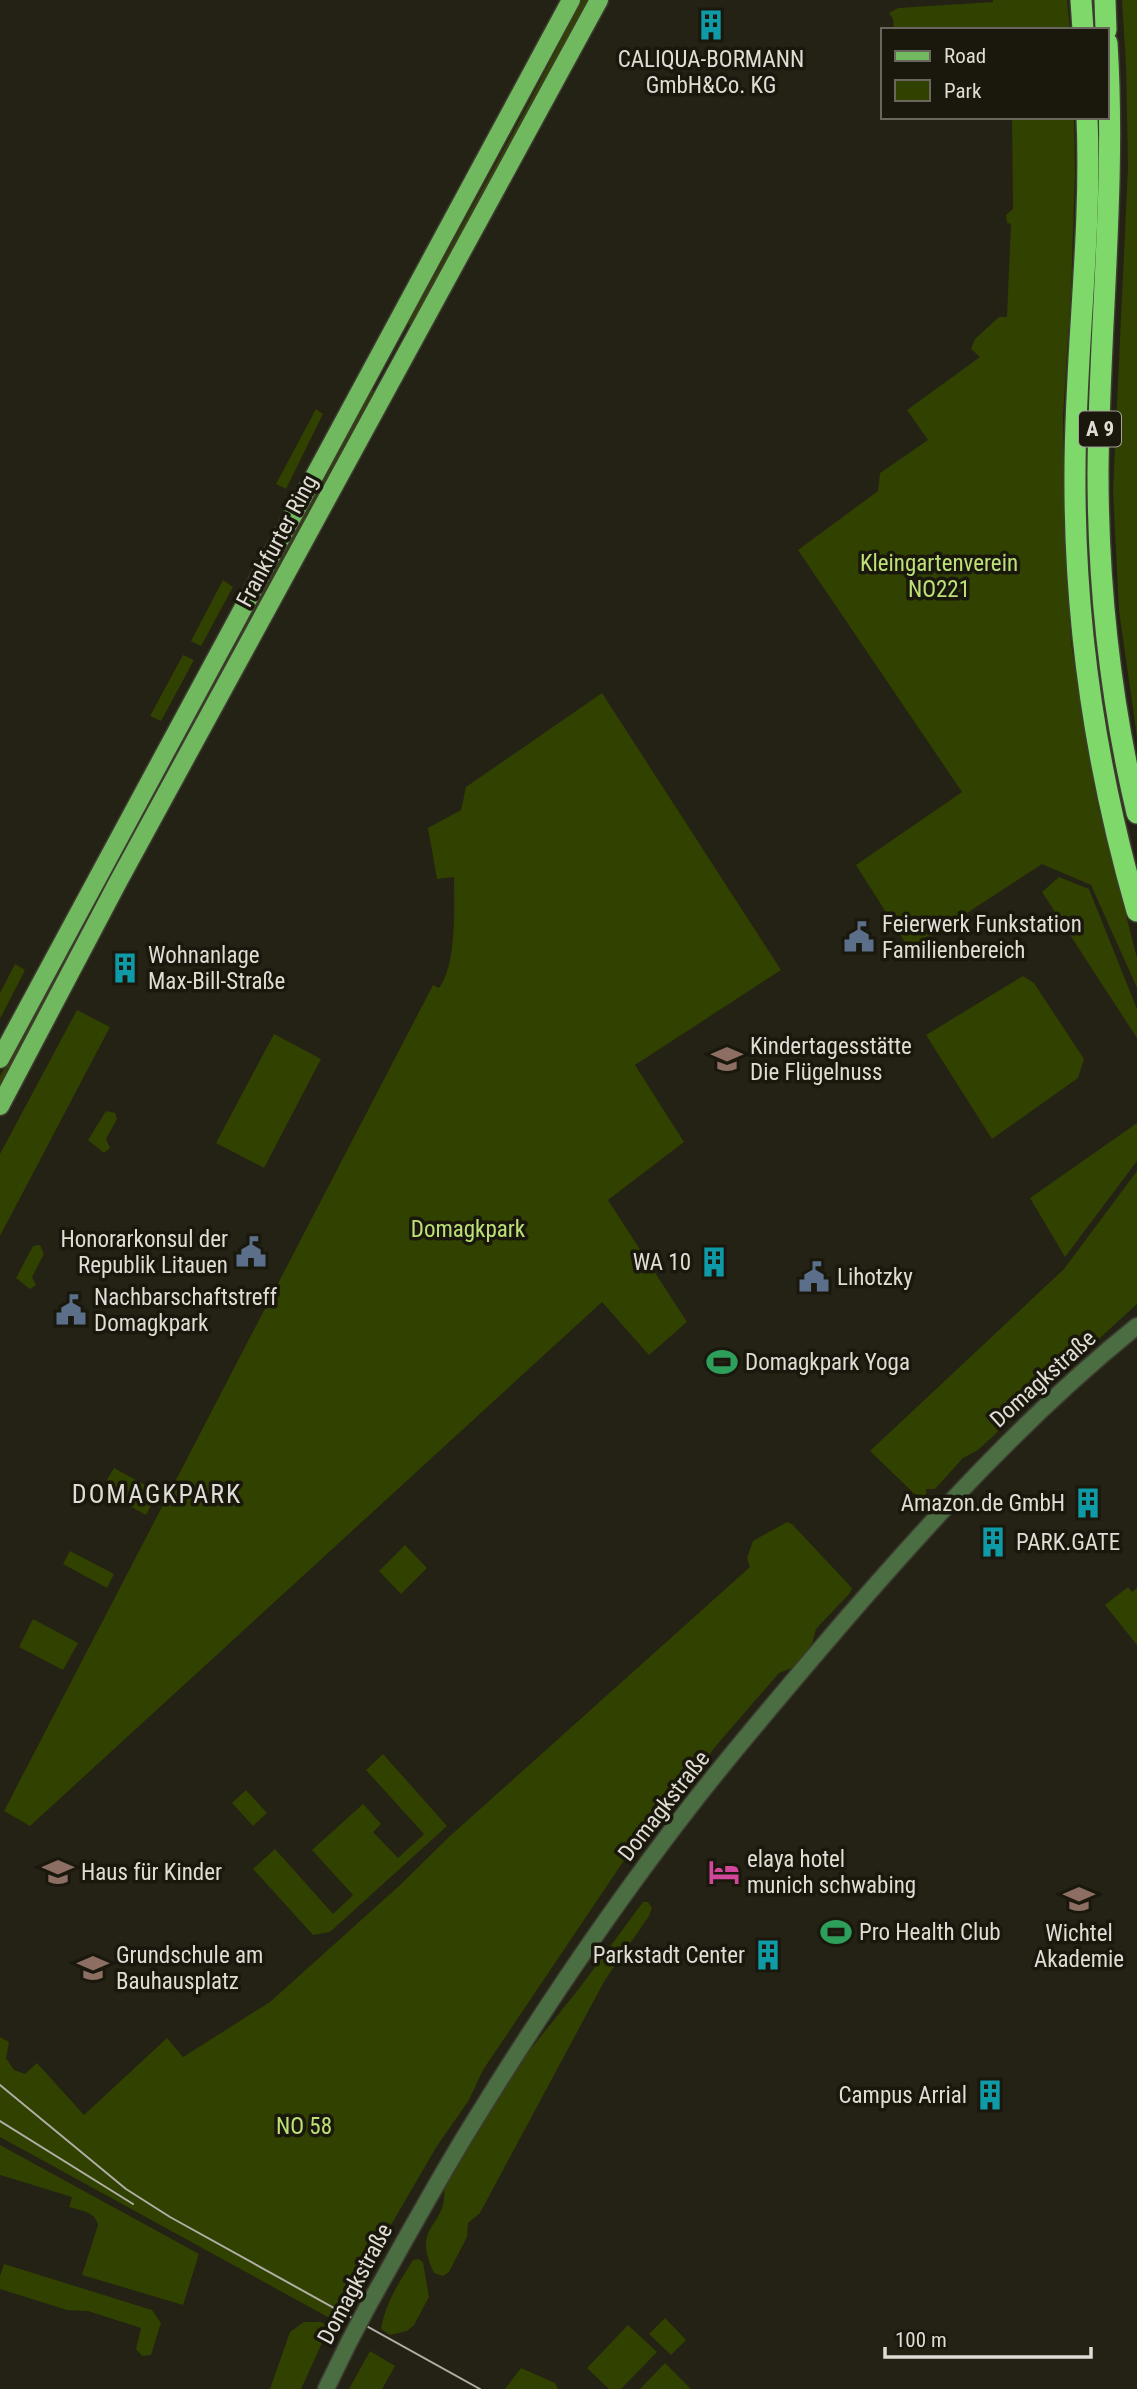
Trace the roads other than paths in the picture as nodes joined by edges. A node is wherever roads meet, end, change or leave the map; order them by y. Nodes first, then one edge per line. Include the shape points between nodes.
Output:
1 (571, 0) edge
2 (599, 0) edge
3 (1081, 0) edge
4 (1105, 0) edge
5 (1083, 28) edge
6 (1107, 28) edge
7 (1087, 119) edge
8 (1108, 119) edge
9 (1137, 813) edge
10 (1137, 911) edge
11 (0, 1059) edge
12 (0, 1105) edge
13 (1137, 1326) edge
14 (326, 2389) edge

1 - 11 main road, Frankfurter Ring
2 - 12 main road, Frankfurter Ring
3 - 5 highway
4 - 6 highway
7 - 10 highway, A 9 via 1076,551 1096,730
8 - 9 highway, A 9 via 1100,540 1115,696
13 - 14 street, Domagkstraße, bridge via 1009,1440 884,1575 692,1804 477,2115

